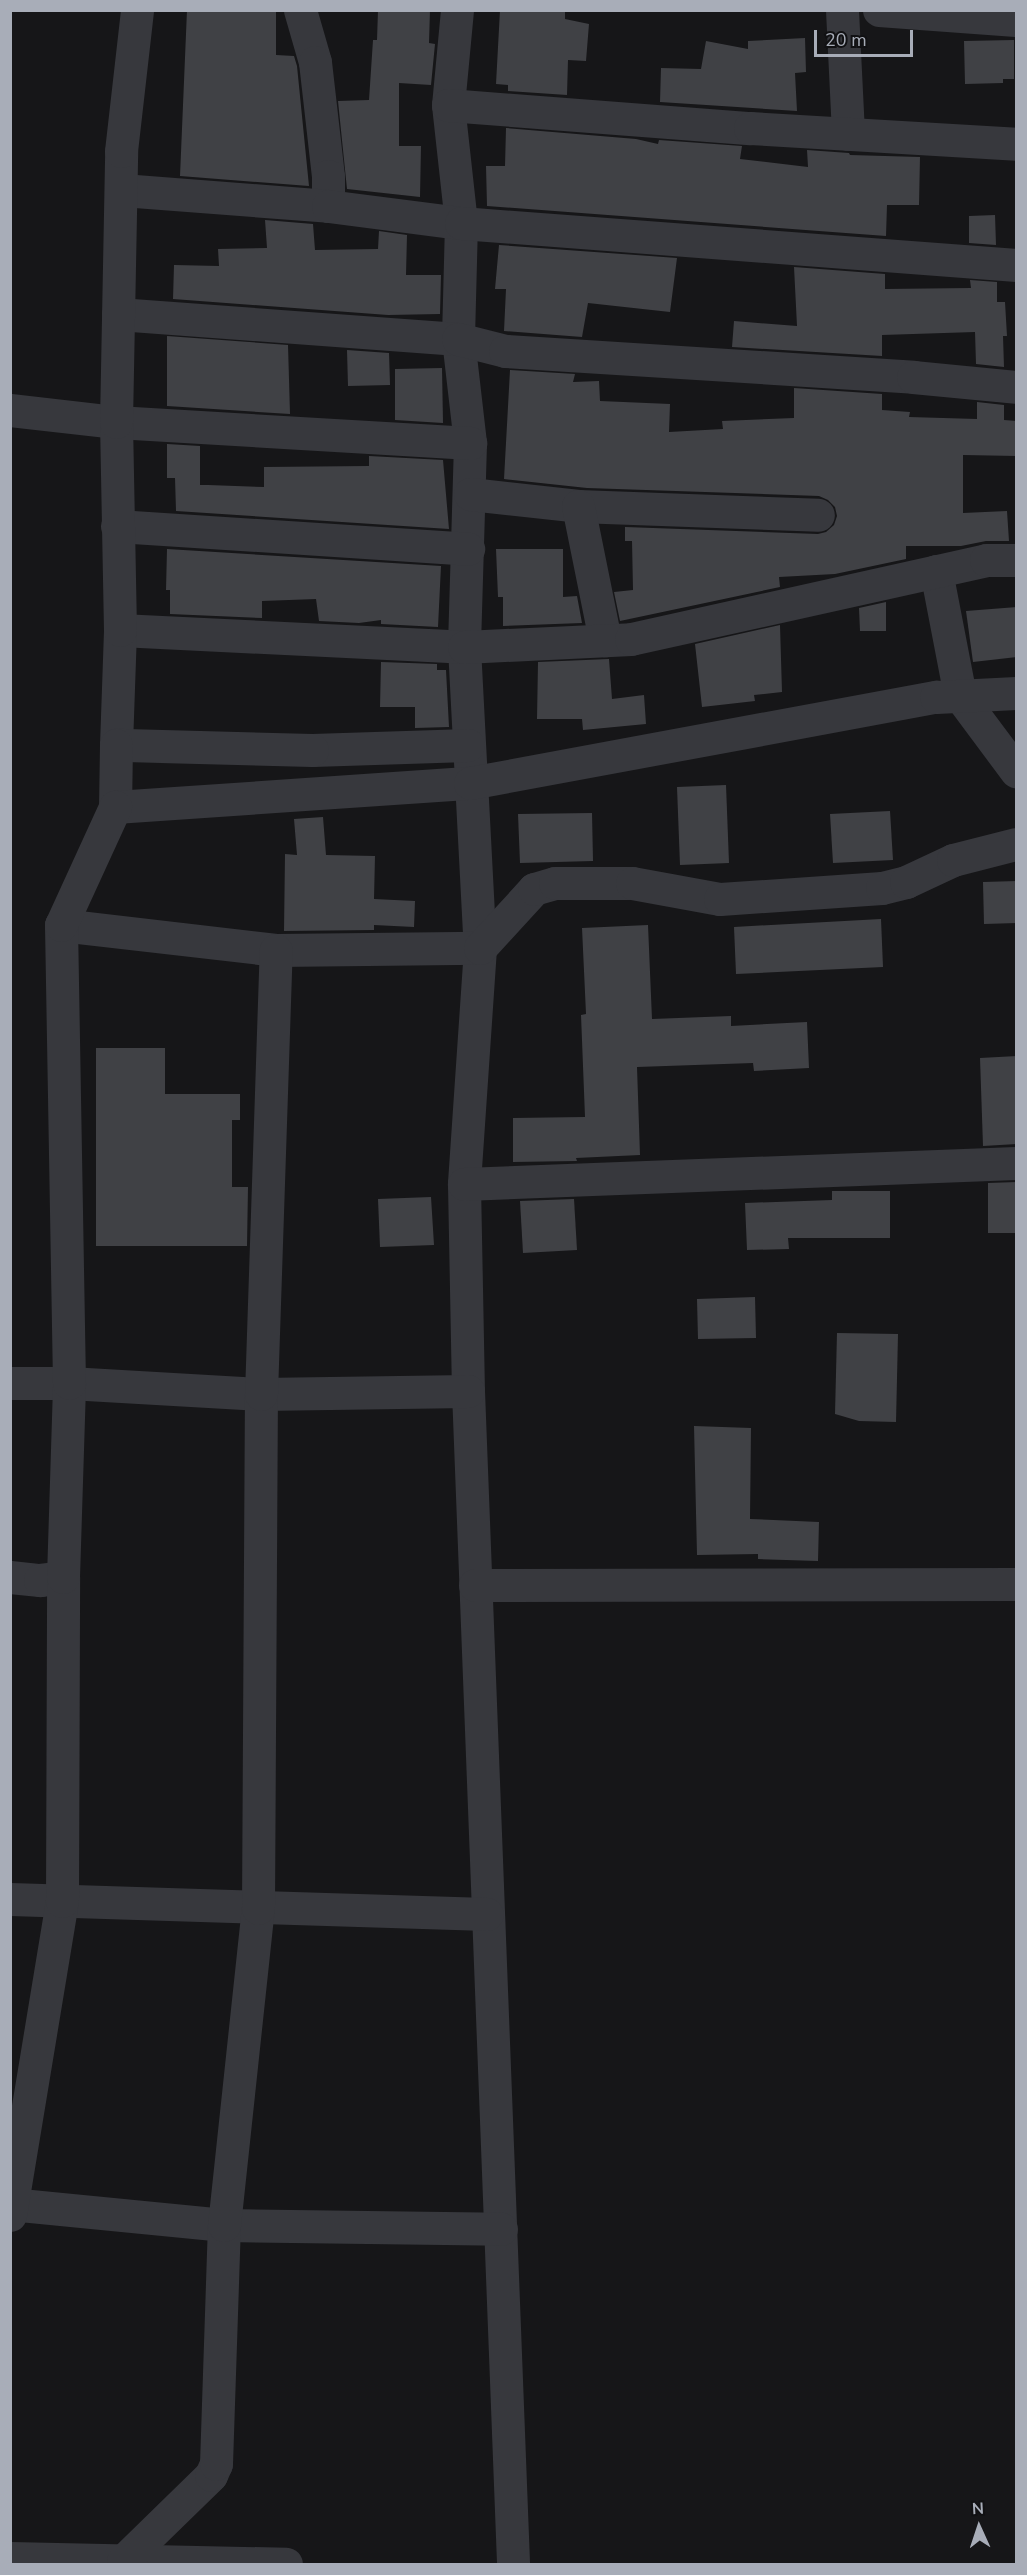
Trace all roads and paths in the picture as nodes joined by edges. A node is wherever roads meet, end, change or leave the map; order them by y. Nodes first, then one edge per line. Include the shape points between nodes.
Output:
1 (137, 10) edge
2 (300, 10) edge
3 (457, 10) edge
4 (842, 10) edge
5 (879, 10) edge
6 (1017, 20) edge
7 (448, 105) junction
8 (848, 134) junction
9 (1017, 144) edge
10 (122, 190) junction
11 (328, 206) junction
12 (461, 223) junction
13 (1017, 265) edge
14 (118, 314) junction
15 (458, 339) junction
16 (1017, 387) edge
17 (10, 410) edge
18 (116, 422) junction
19 (470, 443) junction
20 (470, 494) junction
21 (578, 506) junction
22 (818, 515) dead end
23 (117, 526) junction
24 (468, 549) junction
25 (1017, 560) edge
26 (936, 571) junction
27 (120, 630) junction
28 (605, 640) junction
29 (464, 647) junction
30 (1017, 693) edge
31 (960, 696) junction
32 (116, 745) junction
33 (468, 745) junction
34 (1017, 771) edge
35 (470, 783) junction
36 (115, 807) junction
37 (1017, 844) edge
38 (61, 925) junction
39 (480, 948) junction
40 (276, 950) junction
41 (1017, 1163) edge
42 (464, 1184) junction
43 (10, 1383) edge
44 (69, 1383) junction
45 (468, 1391) junction
46 (261, 1394) junction
47 (10, 1577) edge
48 (63, 1577) junction
49 (1017, 1584) edge
50 (475, 1585) junction
51 (10, 1899) edge
52 (62, 1900) junction
53 (258, 1908) junction
54 (487, 1914) junction
55 (11, 2208) edge
56 (224, 2225) junction
57 (501, 2229) junction
58 (10, 2558) edge
59 (123, 2561) junction
60 (286, 2565) edge
61 (513, 2565) edge

1 - 10 street via 121,151
2 - 11 street via 315,62
3 - 7 street
4 - 8 street
5 - 6 street
7 - 8 street
7 - 12 street
8 - 9 street
10 - 11 street
10 - 14 street
11 - 12 street
12 - 13 street
12 - 15 street
14 - 15 street
14 - 18 street
15 - 16 street via 505,351
15 - 19 street
17 - 18 street
18 - 19 street
18 - 23 street
19 - 20 street
20 - 21 street
20 - 24 street
21 - 22 street
21 - 28 street
23 - 24 street
23 - 27 street
24 - 29 street
25 - 26 street via 986,560
26 - 28 street via 631,639
26 - 31 street
27 - 29 street
27 - 32 street
28 - 29 street
29 - 33 street
30 - 31 street
31 - 34 street
31 - 35 street via 936,697
32 - 33 street via 312,750
32 - 36 street
33 - 35 street
35 - 36 street
35 - 39 street
36 - 38 street
37 - 39 street via 953,860 906,882 882,888 720,899 632,883 555,883 534,889
38 - 40 street
38 - 44 street
39 - 40 street
39 - 42 street
40 - 46 street
41 - 42 street
42 - 45 street
43 - 44 street
44 - 46 street
44 - 48 street
45 - 46 street
45 - 50 street
46 - 53 street
47 - 48 street
48 - 52 street
49 - 50 street
50 - 54 street
51 - 52 street
52 - 53 street
52 - 55 street
53 - 54 street
53 - 56 street
54 - 57 street
55 - 56 street
56 - 57 street
56 - 59 street via 216,2464 212,2475
57 - 61 street
58 - 59 street
59 - 60 street

